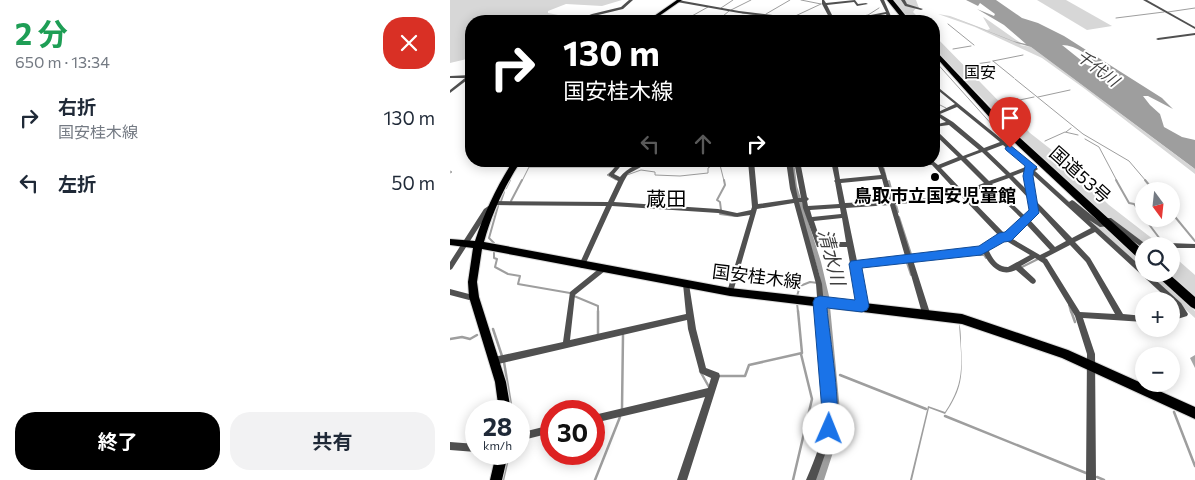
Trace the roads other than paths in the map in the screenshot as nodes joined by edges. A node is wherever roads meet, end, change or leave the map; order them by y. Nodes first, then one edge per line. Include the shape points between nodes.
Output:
1 (631, 0) edge
2 (890, 0) edge
3 (903, 0) edge
4 (1145, 0) edge
5 (679, 1) edge
6 (882, 1) edge
7 (823, 2) edge
8 (866, 4) dead end
9 (921, 9) dead end
10 (887, 13) joint
11 (593, 15) edge
12 (658, 15) edge
13 (764, 15) edge
14 (830, 15) edge
15 (876, 15) edge
16 (902, 15) edge
17 (1195, 28) edge
18 (1195, 34) edge
19 (1158, 39) dead end
20 (940, 58) edge
21 (465, 76) edge
22 (450, 77) edge
23 (465, 81) edge
24 (940, 90) edge
25 (450, 92) edge
26 (957, 105) junction
27 (948, 109) junction
28 (940, 112) edge
29 (940, 117) edge
30 (950, 122) junction
31 (940, 124) edge
32 (940, 138) edge
33 (1003, 143) junction
34 (981, 150) junction
35 (961, 157) junction
36 (940, 166) edge
37 (513, 167) edge
38 (618, 167) edge
39 (638, 167) edge
40 (751, 167) edge
41 (791, 167) edge
42 (798, 167) edge
43 (835, 167) edge
44 (880, 167) edge
45 (937, 167) edge
46 (1030, 167) junction
47 (1009, 176) junction
48 (884, 177) junction
49 (621, 180) junction
50 (837, 181) junction
51 (989, 184) junction
52 (963, 194) junction
53 (806, 199) junction
54 (1033, 200) junction
55 (796, 201) junction
56 (892, 201) junction
57 (610, 204) junction
58 (492, 205) junction
59 (842, 206) junction
60 (806, 208) junction
61 (754, 210) junction
62 (844, 216) junction
63 (810, 219) junction
64 (1025, 219) junction
65 (1104, 220) junction
66 (1095, 229) junction
67 (1005, 237) junction
68 (1071, 241) junction
69 (450, 242) edge
70 (466, 243) junction
71 (850, 244) junction
72 (480, 245) junction
73 (1195, 246) edge
74 (984, 248) junction
75 (1135, 249) edge
76 (1054, 250) junction
77 (1039, 256) junction
78 (909, 259) junction
79 (582, 264) junction
80 (855, 264) junction
81 (1016, 266) junction
82 (450, 267) edge
83 (603, 268) junction
84 (1033, 281) dead end
85 (1171, 282) edge
86 (686, 284) junction
87 (450, 292) edge
88 (730, 292) junction
89 (1165, 292) edge
90 (474, 296) junction
91 (824, 302) junction
92 (1195, 304) edge
93 (862, 306) junction
94 (926, 313) junction
95 (1078, 315) junction
96 (690, 316) junction
97 (1121, 318) junction
98 (1135, 319) edge
99 (566, 344) junction
100 (494, 361) junction
101 (1091, 366) junction
102 (710, 392) junction
103 (503, 400) edge
104 (1195, 413) edge
105 (605, 416) edge
106 (450, 446) edge
107 (465, 447) edge
108 (499, 465) edge
109 (496, 480) edge
110 (682, 480) edge
111 (811, 480) edge
112 (1091, 480) edge

1 - 11 street via 622,8
2 - 16 highway
3 - 9 street via 906,5
4 - 17 street
5 - 12 main road
5 - 13 street
6 - 10 street
7 - 8 street
7 - 14 street
10 - 15 street
18 - 19 street
20 - 65 highway, 国道53号 via 1003,127
21 - 22 street
23 - 25 street
24 - 26 street
26 - 27 street
26 - 33 street
27 - 28 street
27 - 30 street
29 - 30 street
30 - 31 street
30 - 34 street
32 - 35 street
33 - 34 street
33 - 46 street
34 - 35 street
34 - 47 street
35 - 36 street
35 - 51 street
37 - 58 main road
38 - 49 street via 611,175
39 - 49 street via 626,173
40 - 61 street
41 - 55 street
42 - 53 street
43 - 50 street
44 - 48 street
45 - 52 street
46 - 47 street
46 - 54 street via 1029,184
46 - 65 street via 1100,225
46 - 66 street
47 - 51 street
47 - 54 street
48 - 50 street
48 - 56 street
49 - 57 street
50 - 59 street
51 - 52 street
51 - 64 street
52 - 56 street via 948,199
52 - 67 street
53 - 55 street
53 - 60 street
54 - 64 street via 1034,213
54 - 68 street
55 - 61 street
55 - 91 street
56 - 59 street
56 - 78 street
57 - 58 street
57 - 61 street via 732,214
57 - 79 street
58 - 70 street
58 - 72 main road
59 - 60 street
59 - 62 street
60 - 63 street
61 - 88 street
62 - 63 street
62 - 71 street
63 - 71 street via 819,245
64 - 67 street
64 - 76 street
65 - 73 street via 1109,220 1142,244
65 - 75 highway, 国道53号
66 - 68 street
66 - 89 street
67 - 74 street
67 - 77 street
68 - 76 street
68 - 97 street via 1088,260
69 - 70 main road, 国安桂木線
70 - 72 main road, 国安桂木線
70 - 82 street
71 - 80 street
72 - 79 main road, 国安桂木線
72 - 90 main road via 473,278
74 - 78 street
74 - 81 street via 998,267 1004,270
76 - 77 street
77 - 81 street
77 - 95 street via 1059,281
78 - 80 street
78 - 94 street
79 - 83 main road, 国安桂木線
80 - 93 street
81 - 84 street
83 - 86 main road, 国安桂木線
83 - 99 street via 572,294
85 - 92 highway
86 - 88 main road, 国安桂木線
86 - 96 street
87 - 90 street
88 - 91 main road, 国安桂木線
90 - 100 main road
91 - 93 main road, 国安桂木線
91 - 111 street via 829,429
93 - 94 main road, 国安桂木線
94 - 101 main road, 国安桂木線 via 962,319
95 - 97 street
95 - 101 street via 1091,354
96 - 99 street
96 - 102 street via 703,370 716,376
97 - 98 street
99 - 100 street
100 - 103 main road
101 - 104 main road, 国安桂木線
101 - 112 street
102 - 105 street
102 - 110 street
106 - 107 street
108 - 109 main road

